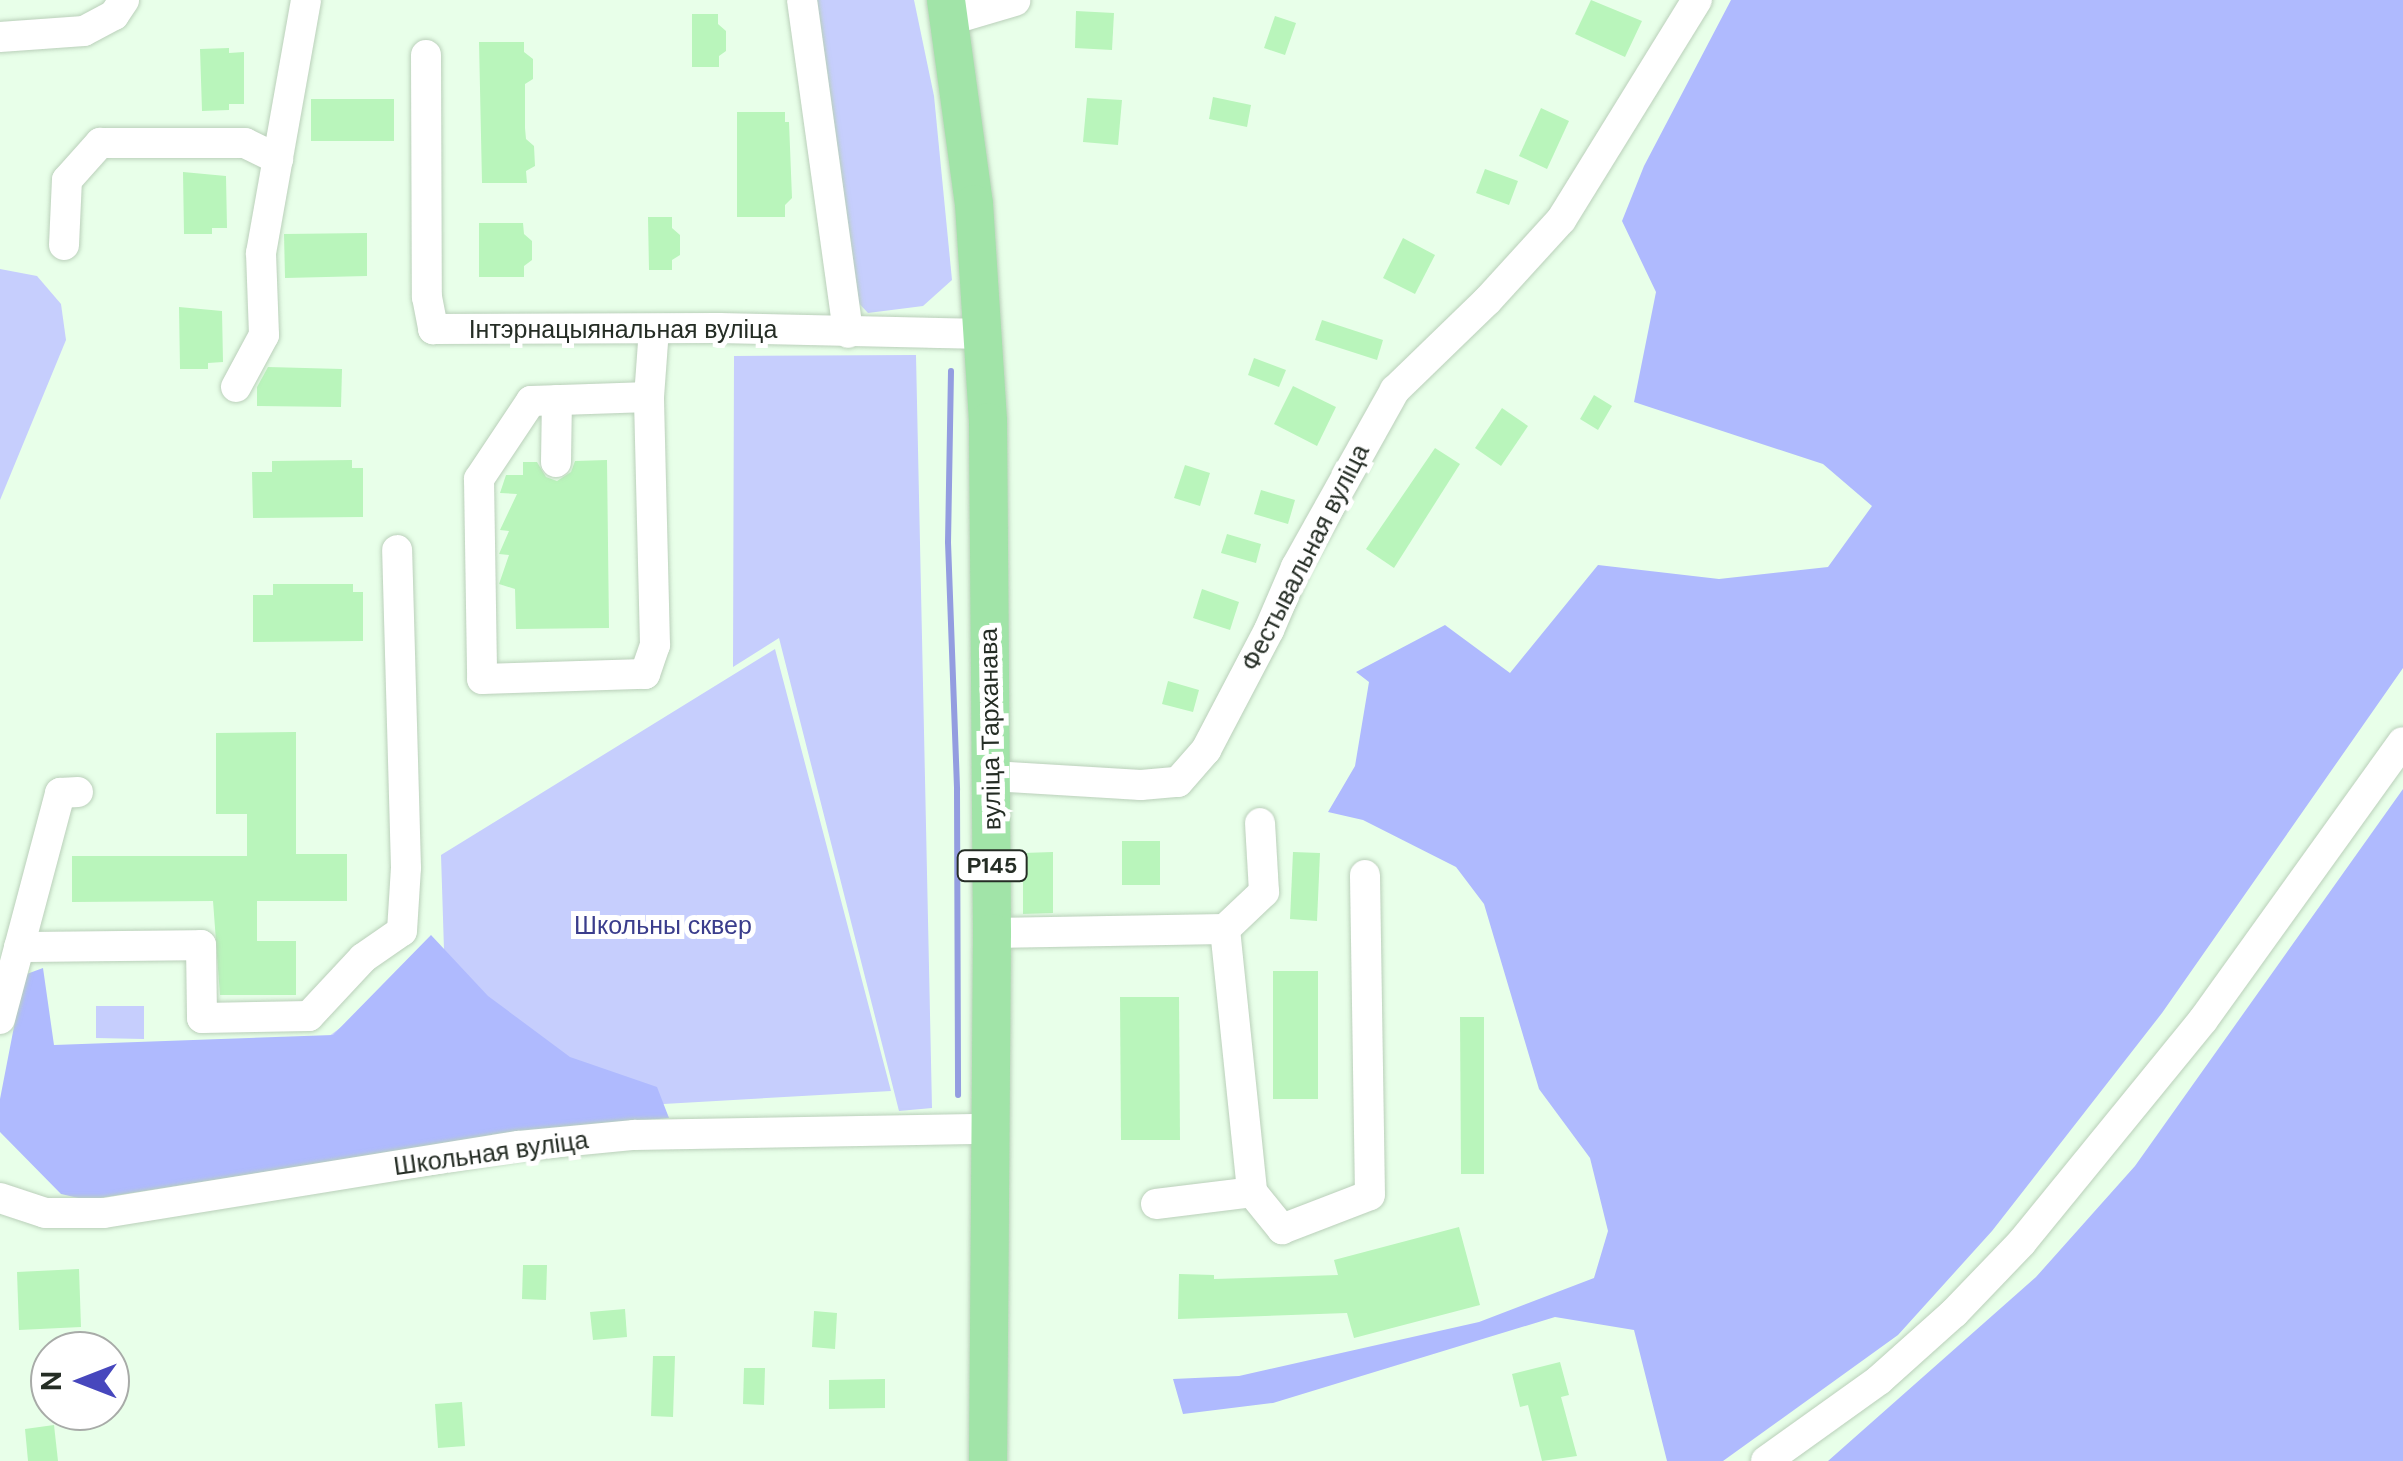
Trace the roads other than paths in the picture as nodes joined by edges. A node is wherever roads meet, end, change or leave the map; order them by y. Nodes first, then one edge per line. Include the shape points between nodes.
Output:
1 (124, 0) edge
2 (306, 0) edge
3 (802, 0) edge
4 (1015, 0) edge
5 (1697, 0) edge
6 (948, 10) edge
7 (0, 37) edge
8 (426, 55) dead end
9 (278, 159) junction
10 (64, 245) dead end
11 (654, 329) junction
12 (848, 333) junction
13 (986, 334) junction
14 (236, 387) dead end
15 (649, 396) junction
16 (557, 400) junction
17 (556, 462) dead end
18 (397, 550) dead end
19 (2403, 742) edge
20 (992, 776) junction
21 (78, 792) dead end
22 (1260, 823) dead end
23 (1365, 875) dead end
24 (1226, 929) junction
25 (992, 932) junction
26 (19, 947) junction
27 (0, 1019) edge
28 (988, 1129) junction
29 (1252, 1192) junction
30 (0, 1198) edge
31 (1156, 1204) dead end
32 (988, 1461) edge
33 (1766, 1461) edge

1 - 7 street via 114,15 84,31
2 - 9 street
3 - 12 street
4 - 6 street
5 - 20 street, Фестывальная вуліца via 1562,220 1396,390 1296,568 1206,750 1178,782
6 - 13 main road, вуліца Тарханава / Р145
8 - 11 street, Інтэрнацыянальная вуліца via 427,297 433,329
9 - 10 street via 245,142 100,144 67,180
9 - 14 street via 261,254 264,335
11 - 12 street, Інтэрнацыянальная вуліца
11 - 15 street
12 - 13 street, Інтэрнацыянальная вуліца
13 - 20 main road, вуліца Тарханава / Р145
15 - 16 street
15 - 16 street via 656,645 645,674 482,678 478,479 531,402
16 - 17 street
18 - 26 street via 402,930 363,958 309,1016 202,1018 201,945
19 - 33 street via 2204,1020 2022,1242 1879,1380
20 - 25 main road, вуліца Тарханава / Р145
21 - 26 street via 60,793
22 - 24 street via 1264,892
23 - 29 street via 1370,1195 1282,1229
24 - 25 street
24 - 29 street
25 - 28 main road, вуліца Тарханава / Р145
26 - 27 street
28 - 30 street, Школьная вуліца via 577,1140 104,1213 45,1213
28 - 32 main road, вуліца Тарханава / Р145
29 - 31 street

